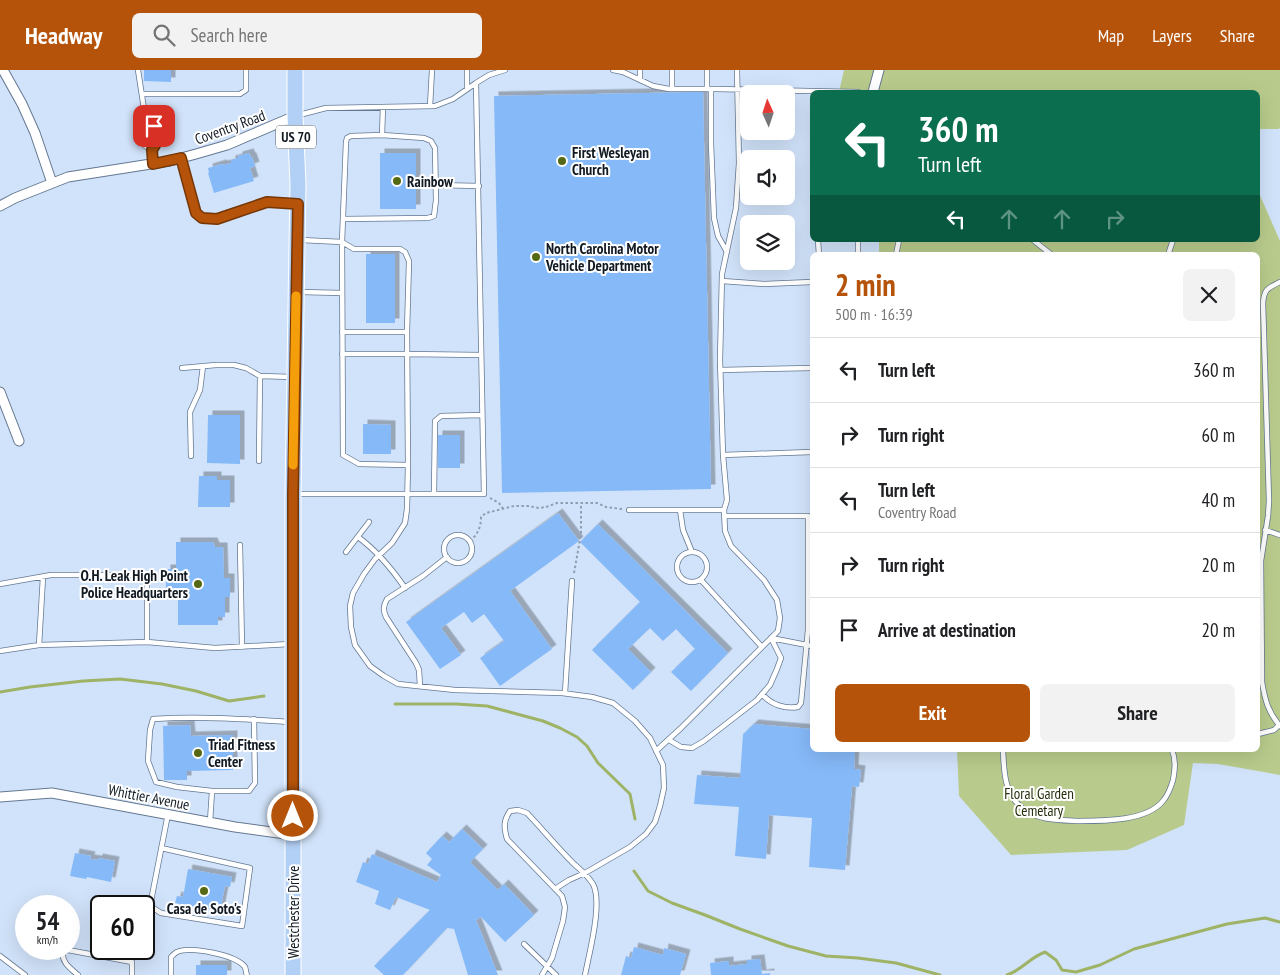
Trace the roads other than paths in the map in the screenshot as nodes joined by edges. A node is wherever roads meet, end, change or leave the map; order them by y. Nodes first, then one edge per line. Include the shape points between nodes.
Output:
1 (3, 70) edge
2 (138, 70) edge
3 (246, 70) edge
4 (295, 70) edge
5 (432, 70) edge
6 (467, 70) edge
7 (505, 70) edge
8 (613, 70) edge
9 (640, 70) edge
10 (672, 70) edge
11 (707, 70) edge
12 (737, 70) edge
13 (879, 70) edge
14 (640, 79) junction
15 (476, 83) junction
16 (467, 89) junction
17 (672, 89) junction
18 (709, 89) junction
19 (737, 89) junction
20 (874, 90) edge
21 (810, 91) edge
22 (142, 94) junction
23 (430, 106) junction
24 (383, 107) junction
25 (295, 116) junction
26 (146, 122) junction
27 (382, 135) junction
28 (152, 150) junction
29 (181, 158) junction
30 (153, 164) junction
31 (52, 183) junction
32 (436, 185) junction
33 (479, 186) junction
34 (298, 204) junction
35 (0, 206) edge
36 (343, 220) junction
37 (297, 240) junction
38 (342, 242) junction
39 (1036, 242) edge
40 (1048, 252) edge
41 (727, 253) junction
42 (722, 280) junction
43 (810, 282) edge
44 (1280, 282) edge
45 (296, 292) junction
46 (342, 293) junction
47 (1264, 293) junction
48 (1260, 294) edge
49 (342, 332) junction
50 (407, 332) junction
51 (342, 354) junction
52 (407, 354) junction
53 (481, 355) junction
54 (203, 366) junction
55 (182, 368) dead end
56 (810, 368) edge
57 (721, 370) junction
58 (260, 376) junction
59 (295, 378) junction
60 (0, 392) edge
61 (482, 415) junction
62 (19, 441) dead end
63 (810, 452) edge
64 (723, 454) junction
65 (191, 456) dead end
66 (259, 460) dead end
67 (408, 466) junction
68 (293, 494) junction
69 (407, 494) junction
70 (434, 494) junction
71 (629, 510) road end
72 (680, 510) junction
73 (724, 510) junction
74 (725, 516) junction
75 (369, 522) dead end
76 (1265, 530) junction
77 (1280, 535) edge
78 (358, 537) junction
79 (240, 545) dead end
80 (346, 552) dead end
81 (692, 552) junction
82 (379, 556) junction
83 (447, 557) junction
84 (42, 577) junction
85 (572, 580) road end
86 (701, 580) junction
87 (0, 584) edge
88 (405, 588) junction
89 (771, 638) junction
90 (147, 642) junction
91 (39, 644) junction
92 (293, 644) junction
93 (810, 645) edge
94 (242, 646) junction
95 (762, 647) junction
96 (0, 651) edge
97 (420, 686) junction
98 (565, 693) junction
99 (762, 694) junction
100 (254, 719) junction
101 (294, 722) junction
102 (1280, 725) edge
103 (1260, 734) edge
104 (669, 740) junction
105 (656, 751) junction
106 (1003, 752) edge
107 (1173, 752) edge
108 (212, 791) junction
109 (0, 797) edge
110 (168, 814) junction
111 (210, 822) junction
112 (293, 835) junction
113 (161, 848) junction
114 (584, 873) junction
115 (555, 889) junction
116 (524, 944) dead end
117 (0, 956) edge
118 (547, 967) junction
119 (25, 975) edge
120 (78, 975) edge
121 (132, 975) edge
122 (171, 975) edge
123 (247, 975) edge
124 (293, 975) edge
125 (542, 975) edge
126 (556, 975) edge
127 (585, 975) edge

1 - 31 street via 35,133
2 - 22 lane
3 - 22 lane via 246,90 240,94
4 - 25 main road, Westchester Drive / US 70
5 - 23 lane
6 - 16 lane
7 - 15 lane
8 - 14 lane
9 - 14 lane
10 - 17 lane
11 - 18 lane
12 - 19 lane
13 - 20 street
14 - 17 lane via 653,86
15 - 16 lane
15 - 33 lane
16 - 23 lane via 453,99
17 - 18 lane
18 - 19 lane
18 - 41 lane via 714,218 718,236
19 - 21 lane
19 - 41 lane via 739,163 736,208
22 - 26 lane
23 - 24 lane
24 - 25 lane via 326,108
24 - 27 lane
25 - 29 street, Coventry Road via 227,145
25 - 34 main road, Westchester Drive / US 70
26 - 28 lane via 142,129 145,146
26 - 28 lane via 154,126 157,142
27 - 32 lane via 431,141 435,148
27 - 36 lane via 347,138
28 - 30 lane
29 - 30 street, Coventry Road
29 - 34 lane via 196,213 202,218 217,219 267,202
30 - 31 street, Coventry Road via 68,177
31 - 35 street, Coventry Road
32 - 33 lane
32 - 36 lane via 434,216
33 - 53 lane
34 - 37 main road, Westchester Drive / US 70
36 - 38 lane
37 - 38 lane
37 - 45 main road, Westchester Drive / US 70
38 - 46 lane
38 - 50 lane via 354,249 400,249 405,252 409,261
39 - 40 lane
41 - 42 lane
42 - 43 lane via 764,284
42 - 57 lane
44 - 47 lane
45 - 46 lane
45 - 59 main road, Westchester Drive / US 70
46 - 49 lane
47 - 48 lane
47 - 76 lane via 1269,476
49 - 50 lane
49 - 51 lane
50 - 52 lane
51 - 52 lane
51 - 67 lane via 343,455 359,464
52 - 53 lane
52 - 67 lane
53 - 61 lane
54 - 55 lane
54 - 58 lane via 234,365
54 - 65 lane via 200,390 190,412
56 - 57 lane
57 - 64 lane
58 - 59 lane
58 - 66 lane
59 - 68 main road, Westchester Drive / US 70
60 - 62 street
61 - 70 lane via 441,416 435,421
61 - 70 lane via 484,494
63 - 64 lane
64 - 73 lane via 727,500
67 - 69 lane
68 - 69 lane
68 - 92 main road, Westchester Drive / US 70
69 - 70 lane
69 - 82 lane via 404,523 392,543
71 - 72 lane
72 - 73 lane
72 - 81 lane via 683,530
73 - 74 lane
74 - 89 lane via 731,546 764,580 777,600 778,631
74 - 93 lane via 808,516
75 - 78 lane
76 - 77 lane
76 - 102 lane via 1261,561 1262,682 1264,698
78 - 80 lane
78 - 82 lane
79 - 94 lane
81 - 86 lane via 701,554 707,562 707,572
81 - 86 lane via 682,556 677,570 686,582
82 - 88 lane
82 - 97 lane via 353,593 350,613 355,645 370,666 384,676 398,684
83 - 83 lane via 444,544 450,537 459,534 470,541 471,555 464,562 455,562
83 - 88 lane
84 - 87 lane
84 - 90 lane via 147,575
84 - 91 lane
85 - 98 lane
86 - 95 lane
88 - 97 lane via 387,599 384,610 416,663
89 - 93 lane
89 - 95 lane
89 - 99 lane via 780,658 770,685
90 - 91 lane
90 - 94 lane via 215,648
91 - 96 lane
92 - 94 lane
92 - 101 main road, Westchester Drive / US 70
93 - 99 lane via 798,707 777,706
95 - 104 lane
97 - 98 lane
98 - 105 lane via 612,703 635,721 650,738
99 - 104 lane via 692,748 681,747
100 - 101 lane
100 - 108 lane via 255,783 249,791
100 - 108 lane via 182,717 153,720 148,761 156,782
101 - 112 main road, Westchester Drive / US 70
102 - 103 lane
104 - 105 lane
105 - 114 lane via 663,765 664,788 655,822 630,847
106 - 107 lane via 1008,788 1021,807 1054,820 1106,821 1149,812 1163,802 1171,788 1175,770
108 - 111 lane
109 - 110 street, Whittier Avenue via 52,793
110 - 111 street, Whittier Avenue
110 - 113 lane
111 - 112 street, Whittier Avenue
112 - 124 main road, Westchester Drive / US 70
113 - 113 lane via 150,906 160,912 242,926 250,868
114 - 115 lane
114 - 115 lane via 527,813 510,811 504,828 507,840
114 - 127 lane via 593,885 596,920
115 - 118 lane via 562,896 565,907 556,948
116 - 118 lane
117 - 119 lane
118 - 125 lane
118 - 126 lane
120 - 121 lane via 63,961 63,951 132,962
122 - 123 lane via 171,957 177,952 190,950 212,952 238,961

